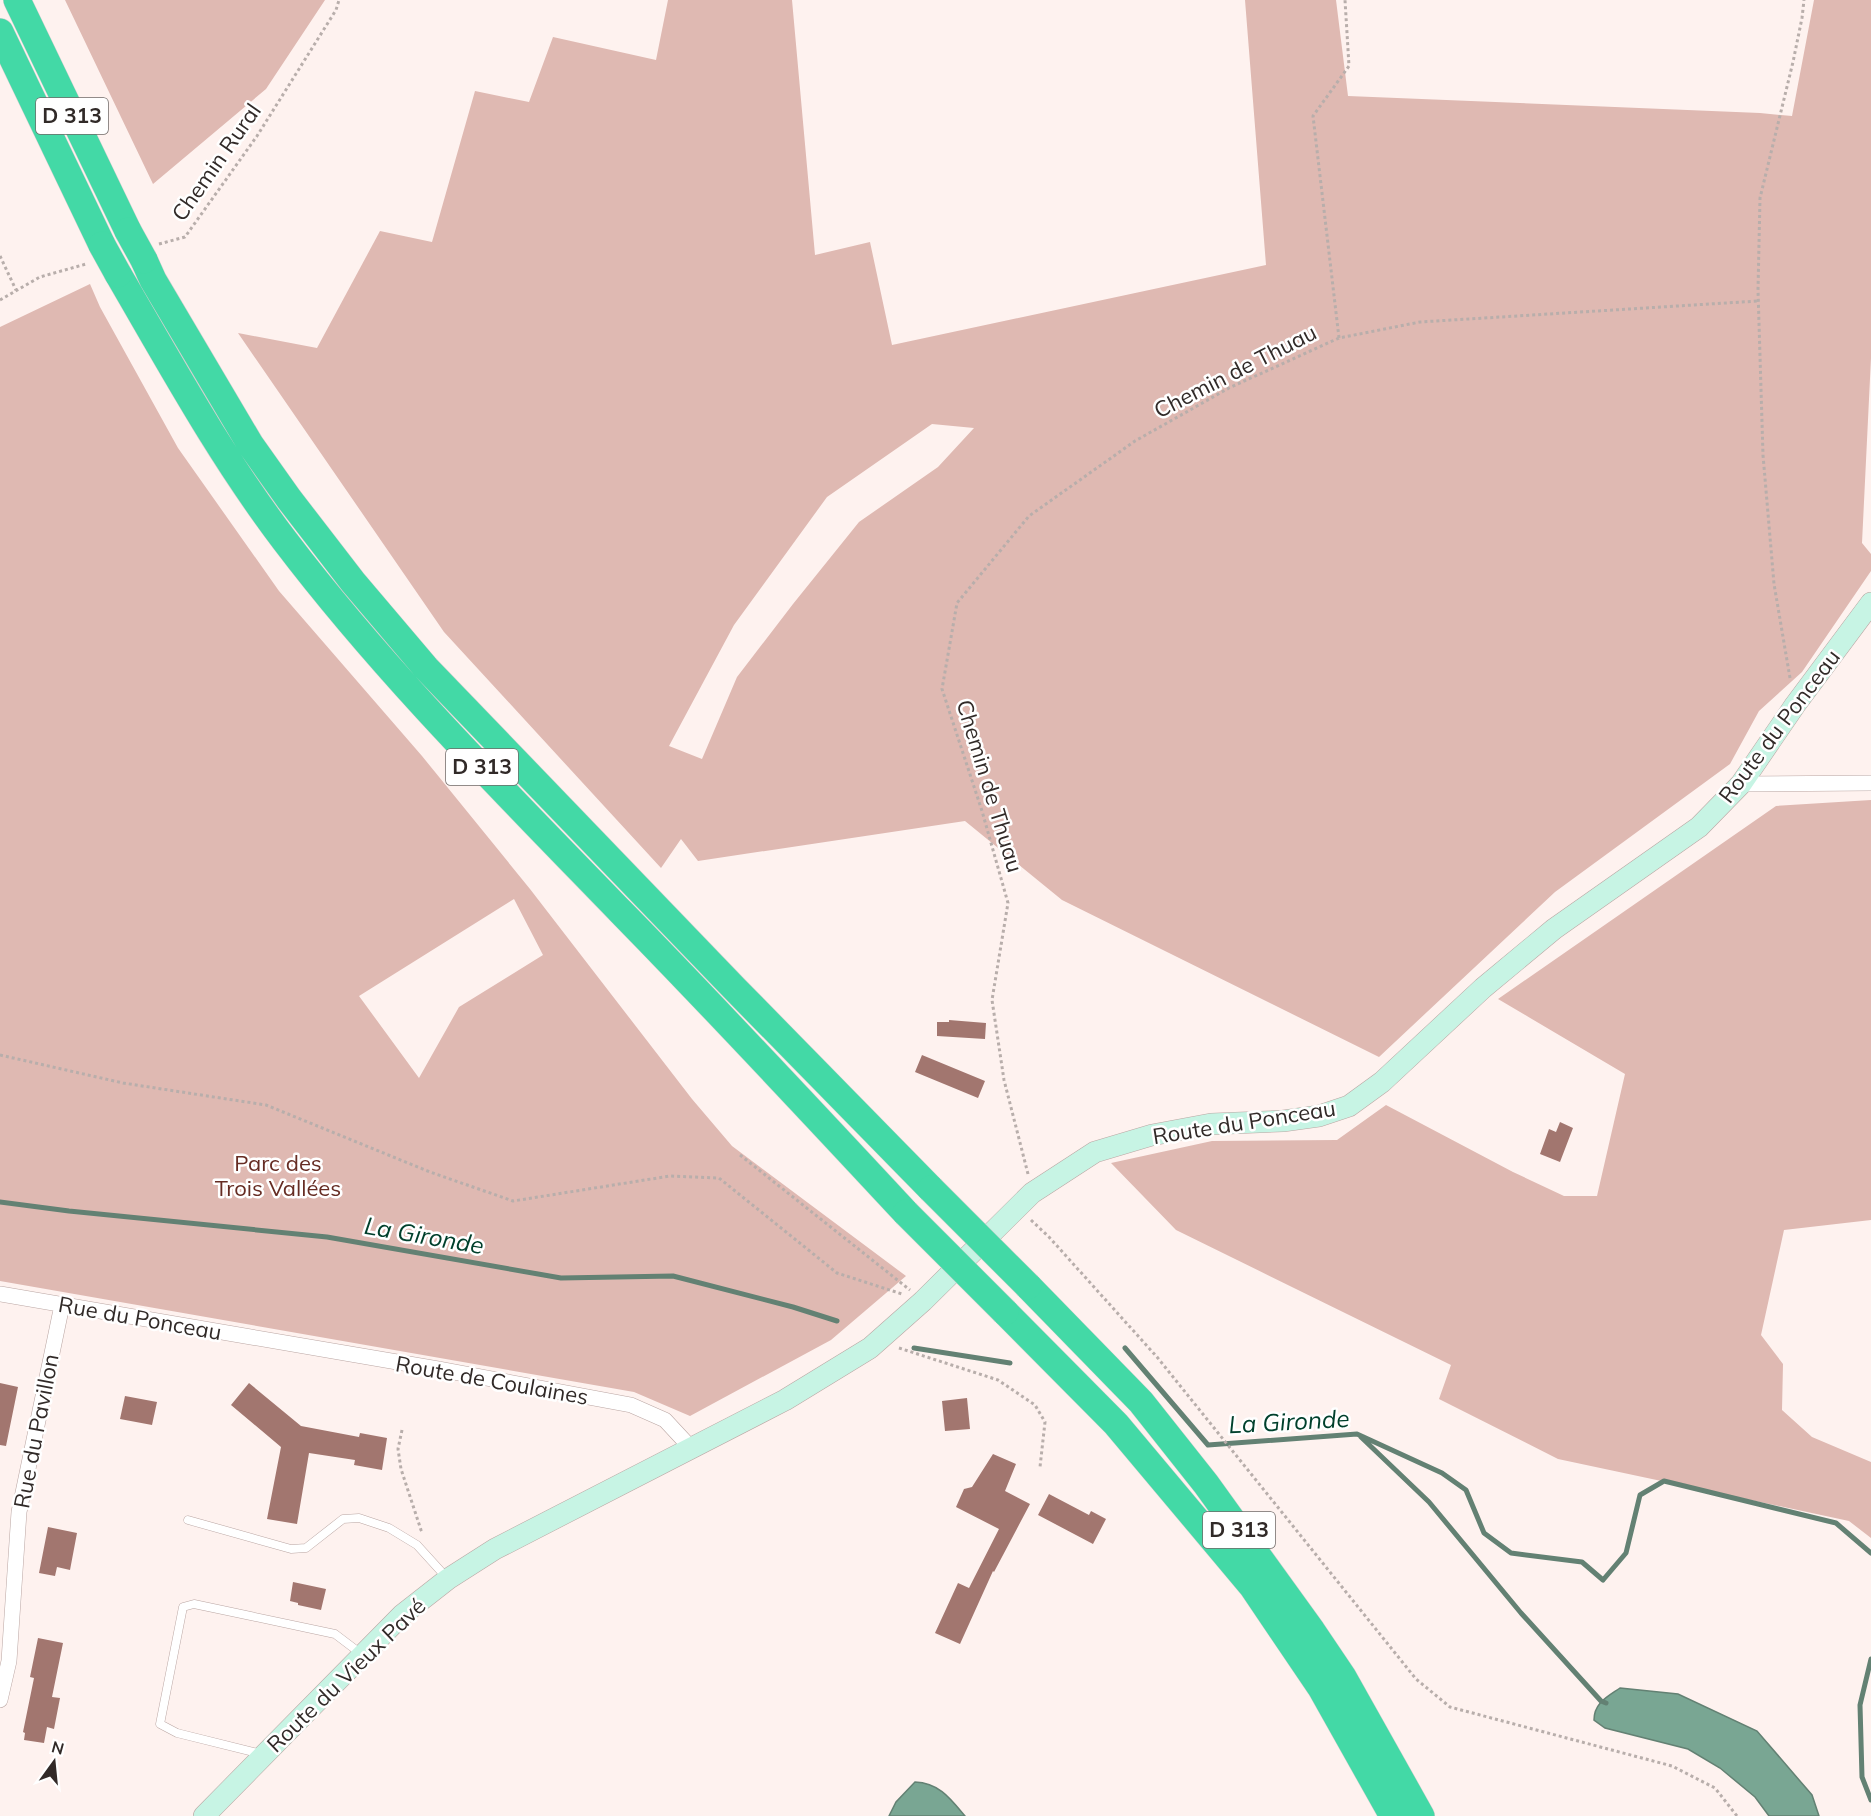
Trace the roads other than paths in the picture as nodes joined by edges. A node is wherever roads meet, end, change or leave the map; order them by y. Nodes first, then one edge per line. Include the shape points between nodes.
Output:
1 (16, 0) edge
2 (0, 32) edge
3 (1871, 603) edge
4 (1871, 783) edge
5 (1741, 784) junction
6 (0, 1294) edge
7 (62, 1305) junction
8 (280, 1342) joint
9 (691, 1448) junction
10 (188, 1521) dead end
11 (448, 1579) junction
12 (362, 1654) junction
13 (0, 1700) edge
14 (264, 1755) junction
15 (204, 1816) edge
16 (1393, 1816) edge
17 (1421, 1816) edge

1 - 17 highway, D 313, bridge via 128,231 148,253 153,280 250,444 360,591 426,668 718,972 1141,1402 1206,1484 1312,1631 1343,1677
2 - 16 highway, D 313, bridge via 105,260 226,459 284,540 404,686 713,1006 906,1213 1116,1424 1252,1586 1321,1688
3 - 5 street, Route du Ponceau
4 - 5 street
5 - 9 street, Route du Ponceau via 1700,827 1554,929 1483,988 1382,1082 1349,1106 1292,1120 1211,1124 1152,1135 1095,1152 1032,1193 870,1348 785,1400
6 - 7 street, Rue du Ponceau
7 - 8 street, Rue du Ponceau
7 - 13 street, Rue du Pavillon via 19,1512 9,1661
8 - 9 street, Route de Coulaines via 631,1405 665,1420
9 - 11 street, Route du Vieux Pavé via 495,1549
10 - 11 lane via 291,1549 306,1548 343,1519 359,1518 389,1528 417,1545
11 - 12 street, Route du Vieux Pavé
12 - 14 street, Route du Vieux Pavé
12 - 14 lane via 335,1634 194,1604 183,1607 160,1724 177,1733
14 - 15 street, Route du Vieux Pavé

